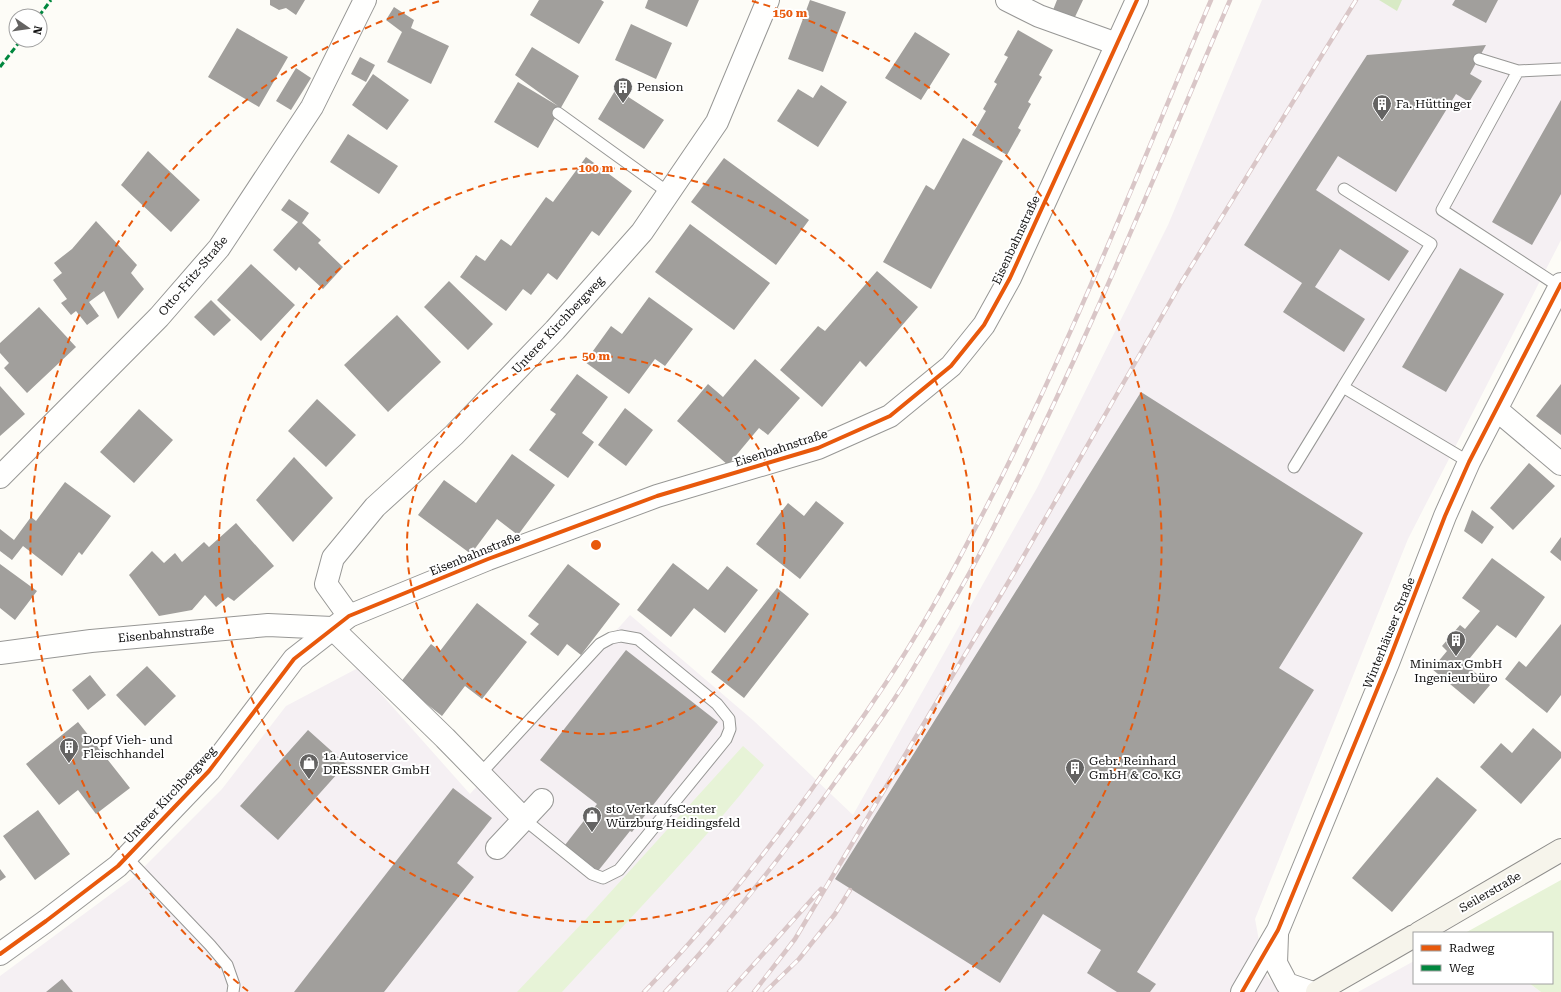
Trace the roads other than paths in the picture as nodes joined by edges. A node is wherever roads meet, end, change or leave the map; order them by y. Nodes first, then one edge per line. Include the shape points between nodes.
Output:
1 (365, 0) edge
2 (768, 0) edge
3 (1007, 0) edge
4 (1137, 0) edge
5 (1117, 44) junction
6 (1479, 59) dead end
7 (1561, 69) edge
8 (1518, 71) junction
9 (558, 113) dead end
10 (1344, 188) dead end
11 (669, 193) junction
12 (1560, 286) edge
13 (1343, 387) junction
14 (1497, 410) junction
15 (1469, 462) junction
16 (1561, 464) edge
17 (1294, 467) dead end
18 (0, 477) edge
19 (340, 622) junction
20 (0, 653) edge
21 (480, 774) junction
22 (542, 800) dead end
23 (525, 820) junction
24 (497, 848) dead end
25 (1561, 850) edge
26 (126, 857) junction
27 (1278, 930) junction
28 (1421, 932) edge
29 (1413, 937) edge
30 (0, 954) edge
31 (234, 992) edge
32 (1242, 992) edge
33 (1310, 992) edge
34 (1317, 992) edge

1 - 18 street, Otto-Fritz-Straße via 312,107 220,248 159,317
2 - 11 street, Unterer Kirchbergweg via 717,122
3 - 5 street via 1039,16
4 - 5 street, Eisenbahnstraße
5 - 19 street, Eisenbahnstraße via 1010,278 984,325 951,366 890,416 818,448 657,496 488,559
6 - 8 lane
7 - 8 lane
8 - 12 lane via 1442,210
9 - 11 lane
10 - 13 lane via 1431,244
11 - 19 street, Unterer Kirchbergweg via 642,232 555,330 454,435 375,507 333,558 326,584
12 - 14 street, Winterhäuser Straße
13 - 15 lane
13 - 17 lane
14 - 15 street, Winterhäuser Straße
14 - 16 street
15 - 27 street, Winterhäuser Straße
19 - 20 street, Eisenbahnstraße via 268,625 91,641
19 - 21 street
19 - 26 street, Unterer Kirchbergweg via 294,659 209,771
21 - 23 street
21 - 23 lane via 600,644 611,638 621,636 638,639 717,704 729,719 730,729 726,739 619,870 603,878 592,874
22 - 23 street
23 - 24 street
25 - 28 main road, Seilerstraße
26 - 30 street, Unterer Kirchbergweg via 118,866
26 - 31 lane via 227,965
27 - 32 street, Winterhäuser Straße
27 - 33 street, Winterhäuser Straße via 1276,963 1287,984
29 - 34 main road

